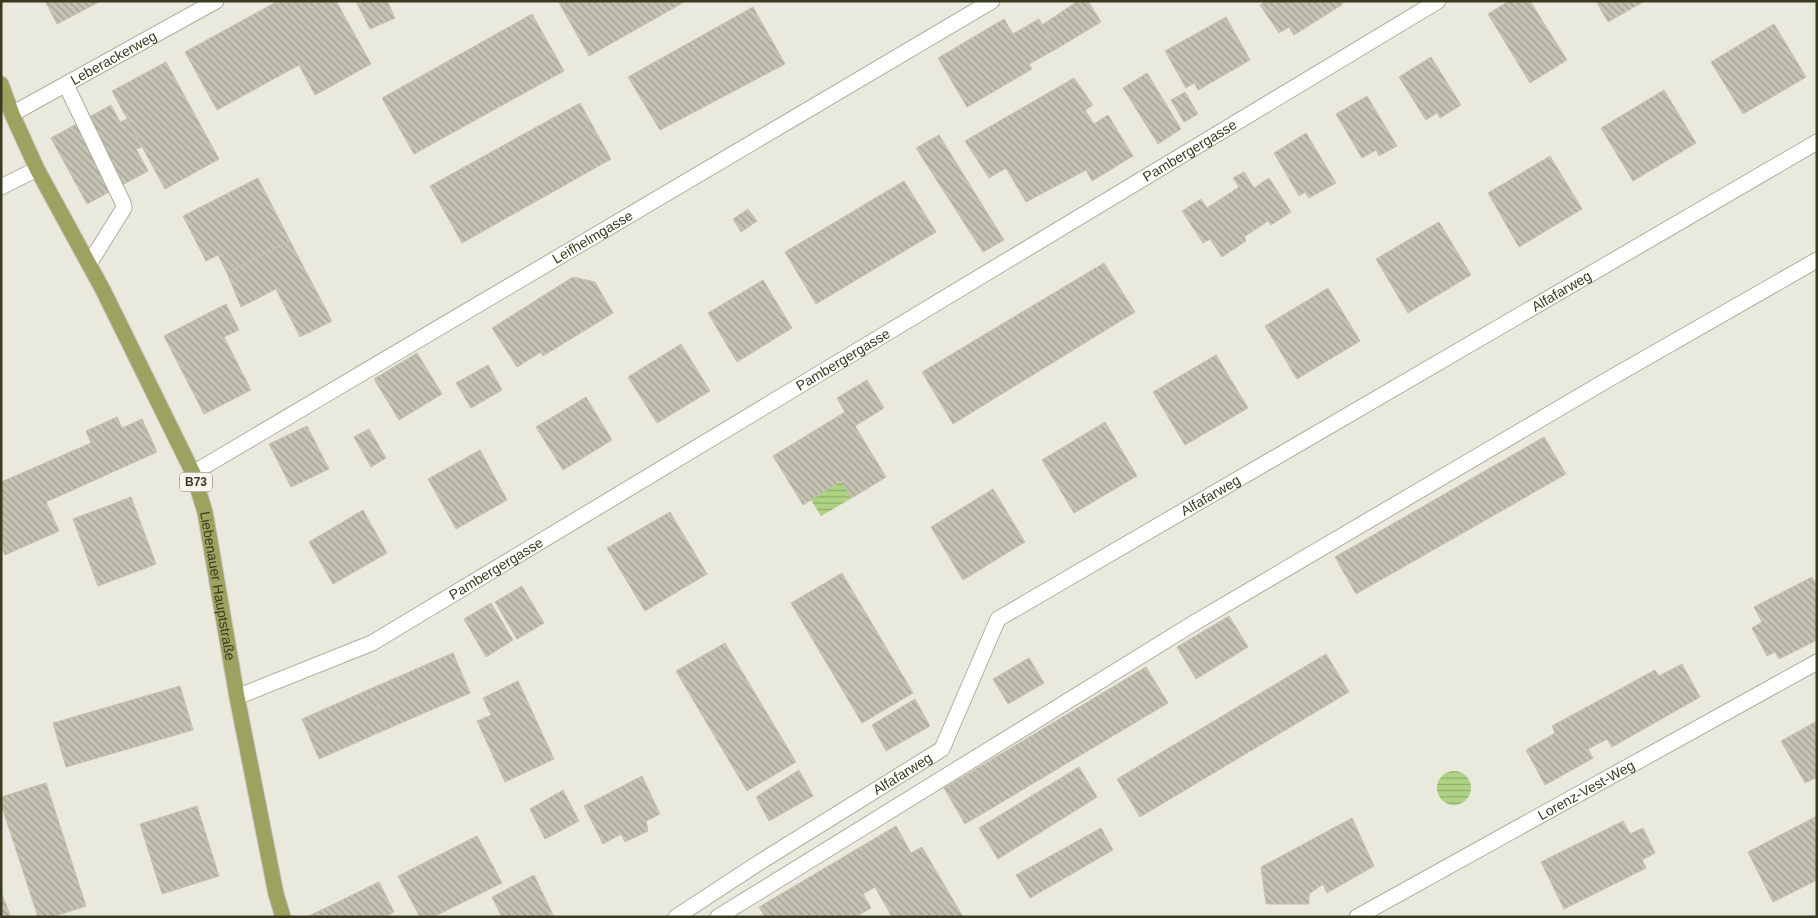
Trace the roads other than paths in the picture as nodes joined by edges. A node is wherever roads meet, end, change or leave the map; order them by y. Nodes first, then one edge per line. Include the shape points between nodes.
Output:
1 (216, 1) edge
2 (992, 1) edge
3 (1438, 1) edge
4 (1, 84) edge
5 (66, 85) junction
6 (12, 114) junction
7 (1817, 142) edge
8 (37, 169) junction
9 (1, 187) edge
10 (1817, 260) edge
11 (89, 264) junction
12 (193, 473) junction
13 (1817, 662) edge
14 (237, 697) junction
15 (283, 917) edge
16 (676, 917) edge
17 (718, 917) edge
18 (1357, 917) edge

1 - 5 street, Leberackerweg
2 - 12 street, Leifhelmgasse
3 - 14 street, Pambergergasse via 372,643
4 - 6 main road, Liebenauer Hauptstraße / B73
5 - 6 street, Leberackerweg
5 - 11 street via 124,208
6 - 8 main road, Liebenauer Hauptstraße / B73
7 - 16 street, Alfafarweg via 998,619 942,749
8 - 9 street
8 - 11 main road, Liebenauer Hauptstraße / B73
10 - 17 street, Alfafarweg via 1194,623
11 - 12 main road, Liebenauer Hauptstraße / B73
12 - 14 main road, Liebenauer Hauptstraße / B73 via 205,512
13 - 18 street, Lorenz-Vest-Weg
14 - 15 main road, Liebenauer Hauptstraße / B73

